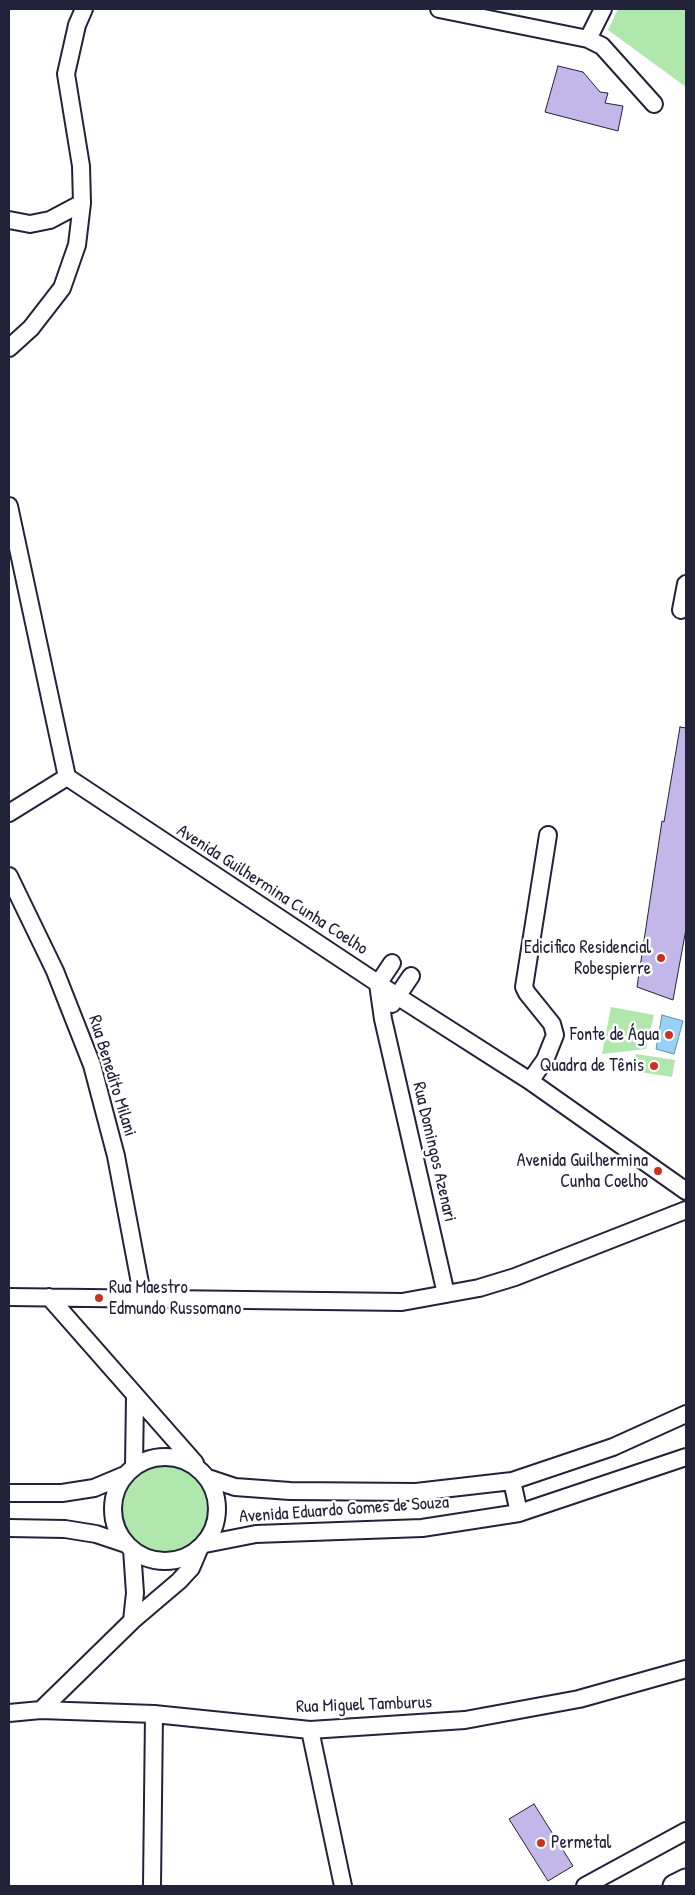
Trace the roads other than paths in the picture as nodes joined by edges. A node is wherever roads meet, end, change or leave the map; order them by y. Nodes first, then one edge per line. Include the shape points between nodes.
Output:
1 (84, 9) edge
2 (445, 9) edge
3 (603, 9) edge
4 (588, 39) junction
5 (654, 104) dead end
6 (82, 204) junction
7 (9, 220) edge
8 (9, 348) edge
9 (9, 506) edge
10 (686, 587) edge
11 (681, 610) dead end
12 (67, 778) junction
13 (9, 813) edge
14 (548, 835) dead end
15 (9, 876) edge
16 (392, 963) dead end
17 (411, 976) dead end
18 (378, 984) junction
19 (397, 996) junction
20 (383, 1019) junction
21 (530, 1081) junction
22 (686, 1191) edge
23 (686, 1210) edge
24 (446, 1294) junction
25 (9, 1297) edge
26 (49, 1298) junction
27 (143, 1299) junction
28 (135, 1396) junction
29 (686, 1414) edge
30 (686, 1457) edge
31 (130, 1471) junction
32 (205, 1476) junction
33 (512, 1481) junction
34 (9, 1493) edge
35 (519, 1513) junction
36 (9, 1528) edge
37 (202, 1545) junction
38 (129, 1546) junction
39 (132, 1621) junction
40 (686, 1669) edge
41 (41, 1710) junction
42 (9, 1713) edge
43 (154, 1714) junction
44 (310, 1730) junction
45 (686, 1832) edge
46 (152, 1886) edge
47 (343, 1886) edge
48 (585, 1886) edge

1 - 6 street via 76,25 66,74 81,166
2 - 4 street
3 - 4 street
4 - 5 street via 602,46
6 - 7 street via 50,220 30,224
6 - 8 street via 77,245 62,288 31,328
9 - 12 street
10 - 11 street
12 - 13 street
12 - 18 street, Avenida Guilhermina Cunha Coelho
14 - 21 street via 524,987 526,994 552,1024 555,1035 545,1060
15 - 27 street, Rua Benedito Milani via 55,971 92,1065 116,1156
16 - 18 street
17 - 19 street
18 - 19 street, Avenida Guilhermina Cunha Coelho
18 - 20 street, Rua Domingos Azenari
19 - 20 street
19 - 21 street, Avenida Guilhermina Cunha Coelho
20 - 24 street, Rua Domingos Azenari
21 - 22 street, Avenida Guilhermina Cunha Coelho
23 - 24 street via 514,1277
24 - 27 street via 402,1302
25 - 26 street
26 - 27 street
26 - 28 street
28 - 31 street
28 - 32 street
29 - 33 street, Avenida Eduardo Gomes de Souza via 613,1447
30 - 35 street, Avenida Eduardo Gomes de Souza
31 - 32 street via 155,1458 172,1457 189,1462
31 - 34 street via 94,1488 62,1493
31 - 38 street via 116,1492 113,1510 116,1528
32 - 33 street, Avenida Eduardo Gomes de Souza via 235,1486 290,1492 416,1492
32 - 37 street via 217,1500 217,1508 216,1523
33 - 35 street
35 - 37 street, Avenida Eduardo Gomes de Souza via 422,1528 256,1534
36 - 38 street via 65,1529 96,1534
37 - 38 street via 191,1555 174,1561 156,1561 140,1555
37 - 39 street via 192,1568
38 - 39 street via 135,1593
39 - 41 street
40 - 44 street, Rua Miguel Tamburus via 578,1699 465,1720
41 - 42 street, Rua Miguel Tamburus
41 - 43 street, Rua Miguel Tamburus
43 - 44 street, Rua Miguel Tamburus
43 - 46 street
44 - 47 street
45 - 48 street

